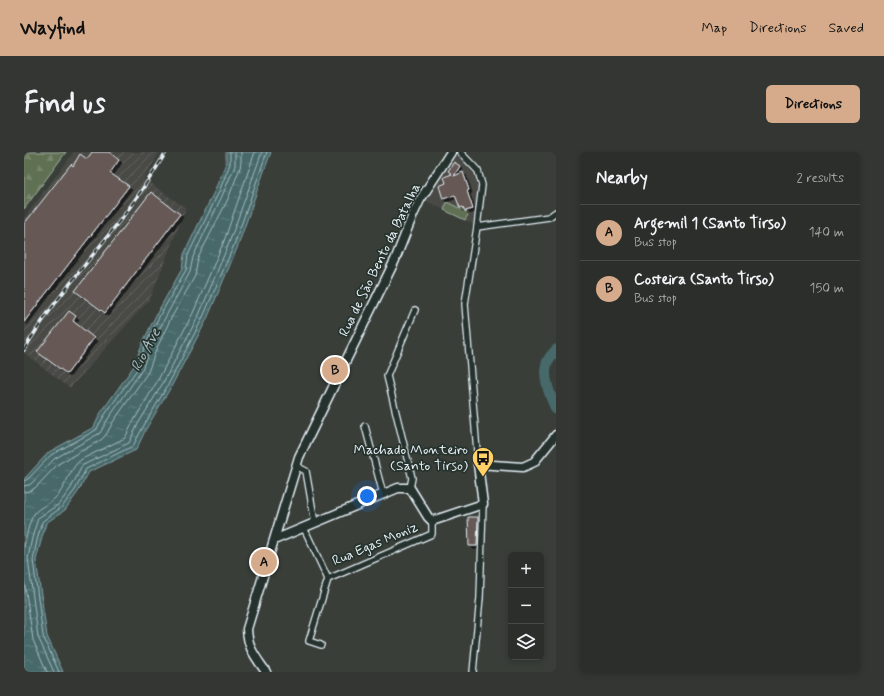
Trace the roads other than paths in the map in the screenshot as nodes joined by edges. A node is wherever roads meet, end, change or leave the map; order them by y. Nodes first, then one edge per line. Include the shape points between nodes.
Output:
1 (451, 152) edge
2 (460, 152) edge
3 (556, 212) edge
4 (477, 227) junction
5 (415, 310) dead end
6 (365, 426) dead end
7 (556, 435) edge
8 (478, 464) junction
9 (296, 466) junction
10 (410, 488) junction
11 (383, 494) junction
12 (483, 504) junction
13 (432, 521) junction
14 (315, 523) junction
15 (304, 528) junction
16 (274, 540) junction
17 (328, 578) junction
18 (321, 645) dead end
19 (266, 672) edge
20 (473, 672) edge

1 - 9 street, Rua de São Bento da Batalha via 420,200 395,260 298,457
2 - 4 street via 478,171 482,185
3 - 4 street via 549,217
4 - 8 street via 465,304
5 - 10 street via 387,376 412,478
6 - 11 street
7 - 8 street via 534,462 523,467
8 - 12 street
9 - 14 street via 306,471
9 - 16 street, Rua de São Bento da Batalha
10 - 11 street via 398,488
10 - 13 street, Rua Egas Moniz
11 - 14 street
12 - 13 street
12 - 20 street via 480,598
13 - 17 street, Rua Egas Moniz via 432,534
14 - 15 street
15 - 16 street
15 - 17 street
16 - 19 street, Rua de São Bento da Batalha via 247,629 251,649
17 - 18 street via 309,641

